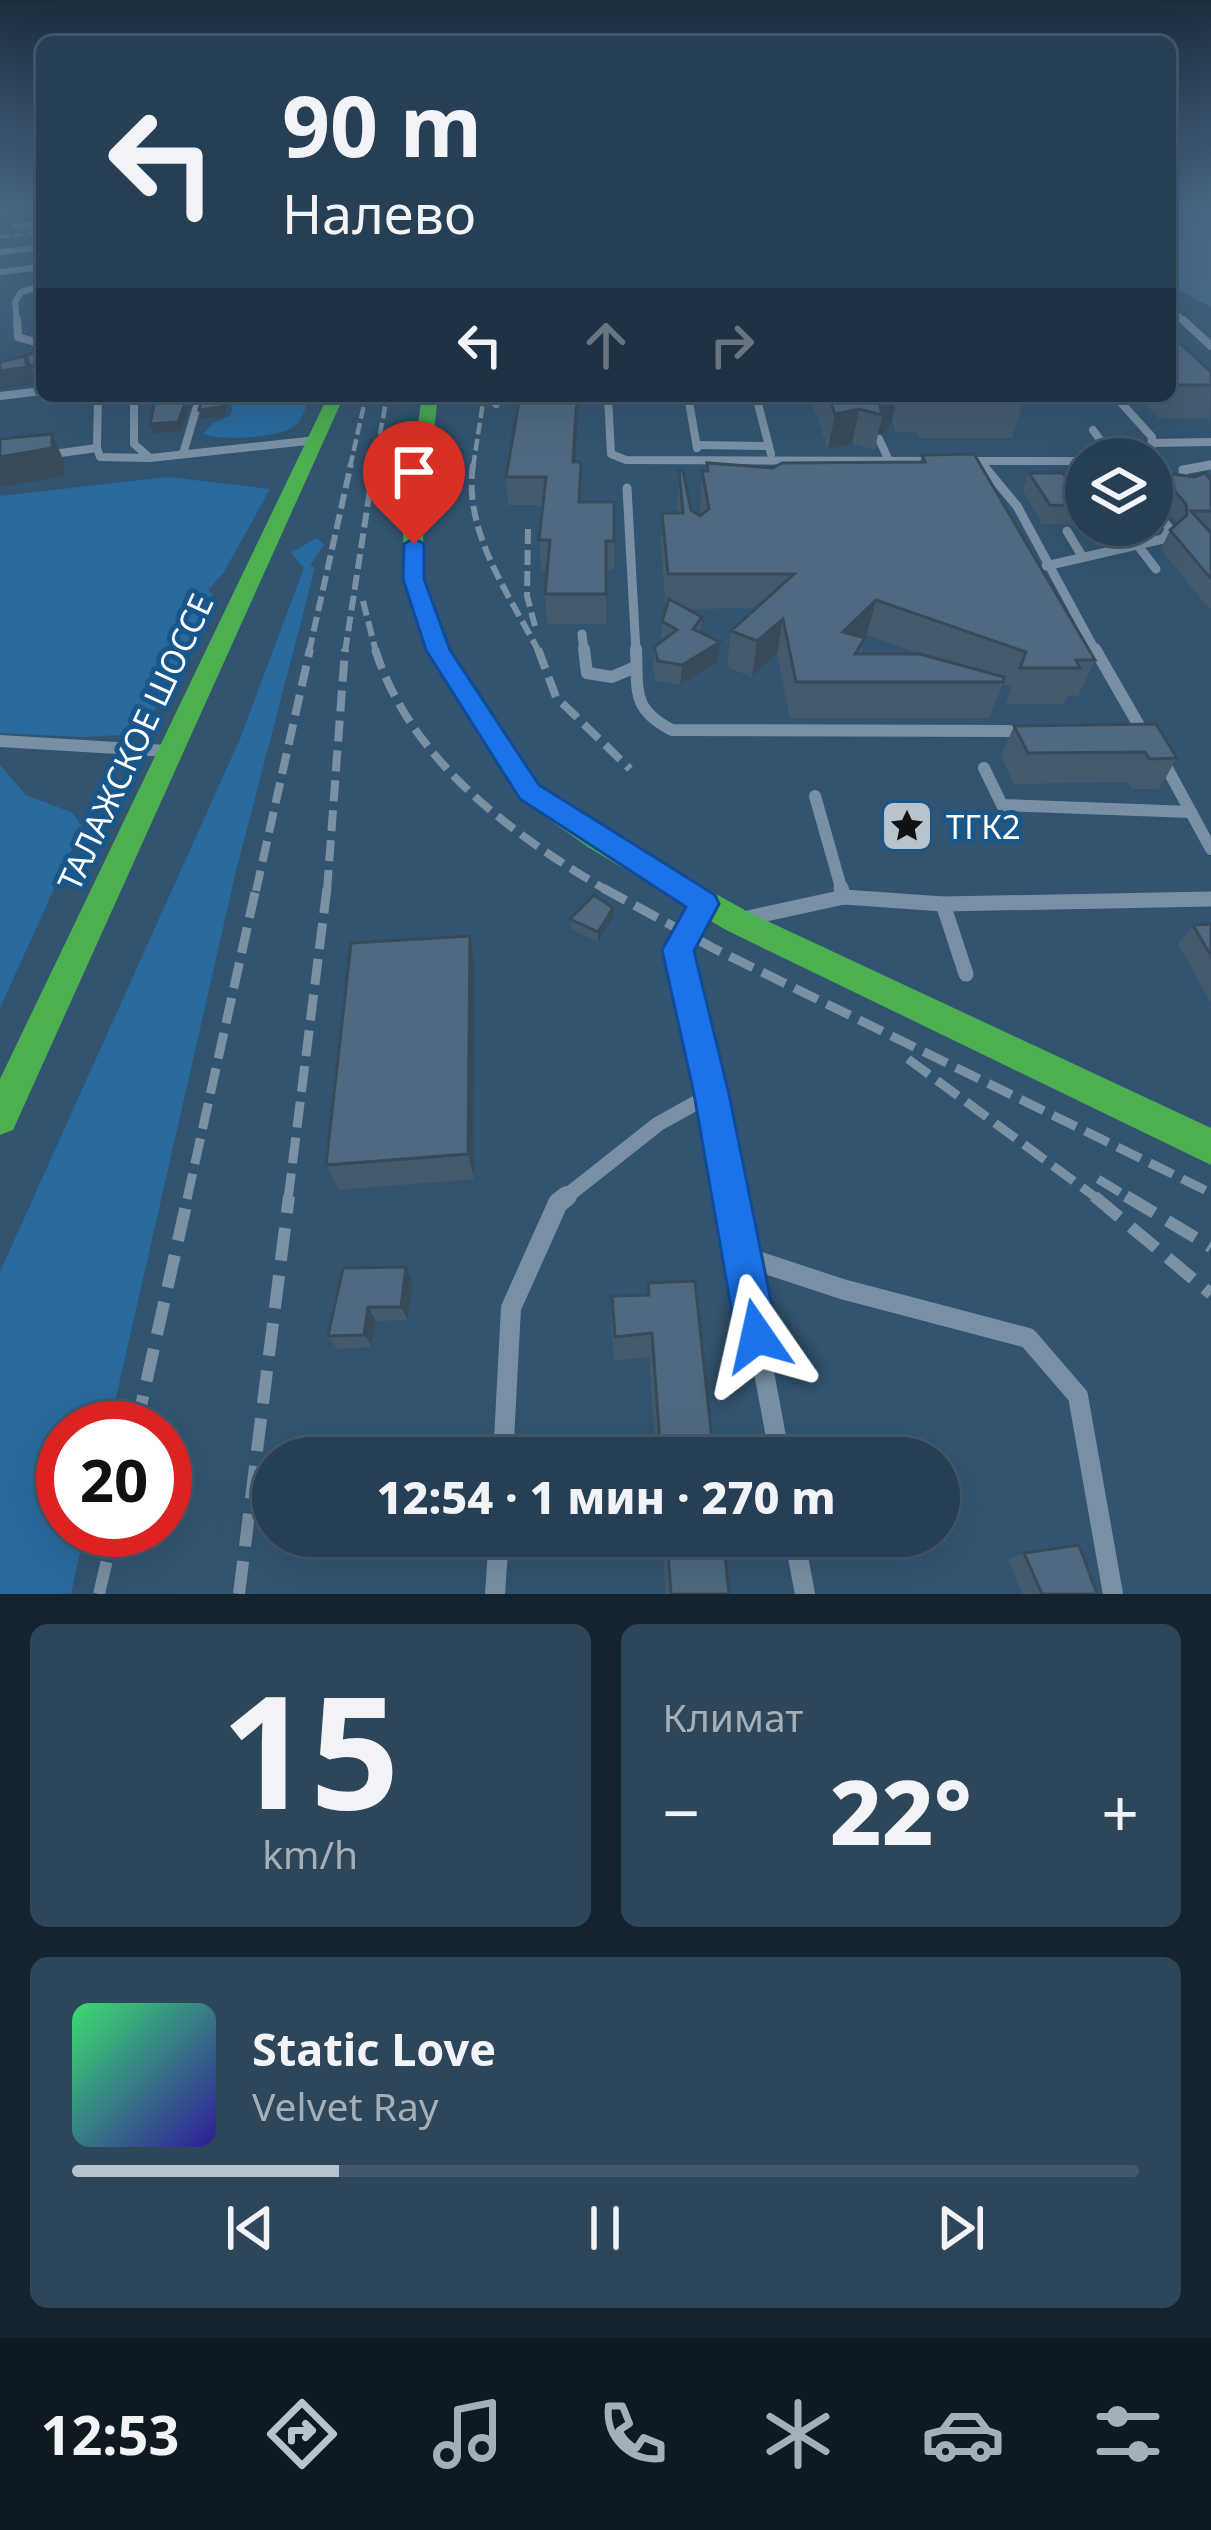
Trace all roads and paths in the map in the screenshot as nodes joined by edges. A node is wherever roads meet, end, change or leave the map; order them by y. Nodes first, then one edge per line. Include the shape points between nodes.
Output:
1 (36, 288) edge
2 (1176, 314) edge
3 (36, 342) edge
4 (1211, 346) edge
5 (36, 392) edge
6 (0, 396) edge
7 (98, 402) edge
8 (134, 402) edge
9 (198, 402) edge
10 (333, 402) edge
11 (429, 402) edge
12 (608, 402) edge
13 (689, 402) edge
14 (758, 402) edge
15 (1120, 402) edge
16 (1093, 430) dead end
17 (1099, 438) edge
18 (1152, 438) edge
19 (879, 439) edge
20 (318, 440) junction
21 (1211, 442) edge
22 (1173, 443) edge
23 (697, 446) junction
24 (769, 446) junction
25 (97, 448) junction
26 (183, 454) junction
27 (39, 456) edge
28 (150, 458) junction
29 (682, 460) junction
30 (700, 460) junction
31 (722, 460) junction
32 (770, 460) junction
33 (888, 461) junction
34 (979, 461) junction
35 (1065, 461) edge
36 (1211, 465) edge
37 (896, 474) edge
38 (724, 476) edge
39 (768, 476) edge
40 (685, 479) edge
41 (1185, 487) edge
42 (627, 488) dead end
43 (1076, 546) edge
44 (1144, 546) edge
45 (1139, 548) junction
46 (1082, 556) junction
47 (1046, 566) junction
48 (1156, 568) dead end
49 (582, 634) dead end
50 (633, 668) dead end
51 (1032, 732) edge
52 (1121, 733) edge
53 (1143, 734) junction
54 (0, 741) edge
55 (170, 751) junction
56 (984, 768) dead end
57 (815, 796) dead end
58 (1191, 812) junction
59 (1211, 849) edge
60 (844, 897) junction
61 (1211, 899) edge
62 (704, 904) junction
63 (943, 904) junction
64 (737, 921) junction
65 (966, 974) dead end
66 (712, 1094) junction
67 (0, 1118) edge
68 (1211, 1148) edge
69 (742, 1256) junction
70 (504, 1437) edge
71 (776, 1437) edge
72 (498, 1557) edge
73 (798, 1557) edge
74 (495, 1594) edge
75 (805, 1594) edge
76 (1113, 1594) edge

1 - 3 lane via 15,302 18,338
2 - 4 lane
5 - 6 lane
7 - 25 lane
8 - 28 lane via 134,444
9 - 26 lane
10 - 20 street, ТАЛАЖСКОЕ ШОССЕ
11 - 62 street via 414,579 438,650 529,792
12 - 29 lane via 611,454
13 - 23 lane
14 - 24 lane
15 - 18 lane
16 - 17 lane
19 - 33 lane
20 - 26 lane
20 - 55 street, ТАЛАЖСКОЕ ШОССЕ
21 - 22 lane
23 - 24 lane
23 - 30 lane
24 - 32 lane
25 - 27 lane
25 - 28 lane via 100,458
26 - 28 lane
29 - 30 lane
29 - 40 lane
30 - 31 lane
31 - 32 lane
31 - 38 lane
32 - 33 lane
32 - 39 lane
33 - 34 lane
33 - 37 lane
34 - 35 lane
34 - 47 lane via 1017,506
36 - 41 lane via 1183,470
42 - 51 lane via 639,704 650,719 672,730
43 - 46 lane
44 - 45 lane
45 - 46 lane
45 - 48 lane
46 - 47 lane
47 - 53 lane
49 - 50 lane via 587,673 612,677
52 - 53 lane
53 - 58 lane
54 - 55 lane
55 - 67 street, ТАЛАЖСКОЕ ШОССЕ
56 - 58 lane via 1002,805
57 - 60 lane
58 - 59 lane
60 - 63 lane
60 - 64 lane
61 - 63 lane
62 - 64 street
62 - 66 lane via 678,950
63 - 65 lane
64 - 68 street
66 - 69 lane
66 - 70 lane via 658,1124 558,1203 512,1308
69 - 71 lane
69 - 76 lane via 1028,1338 1078,1396
72 - 74 lane
73 - 75 lane

